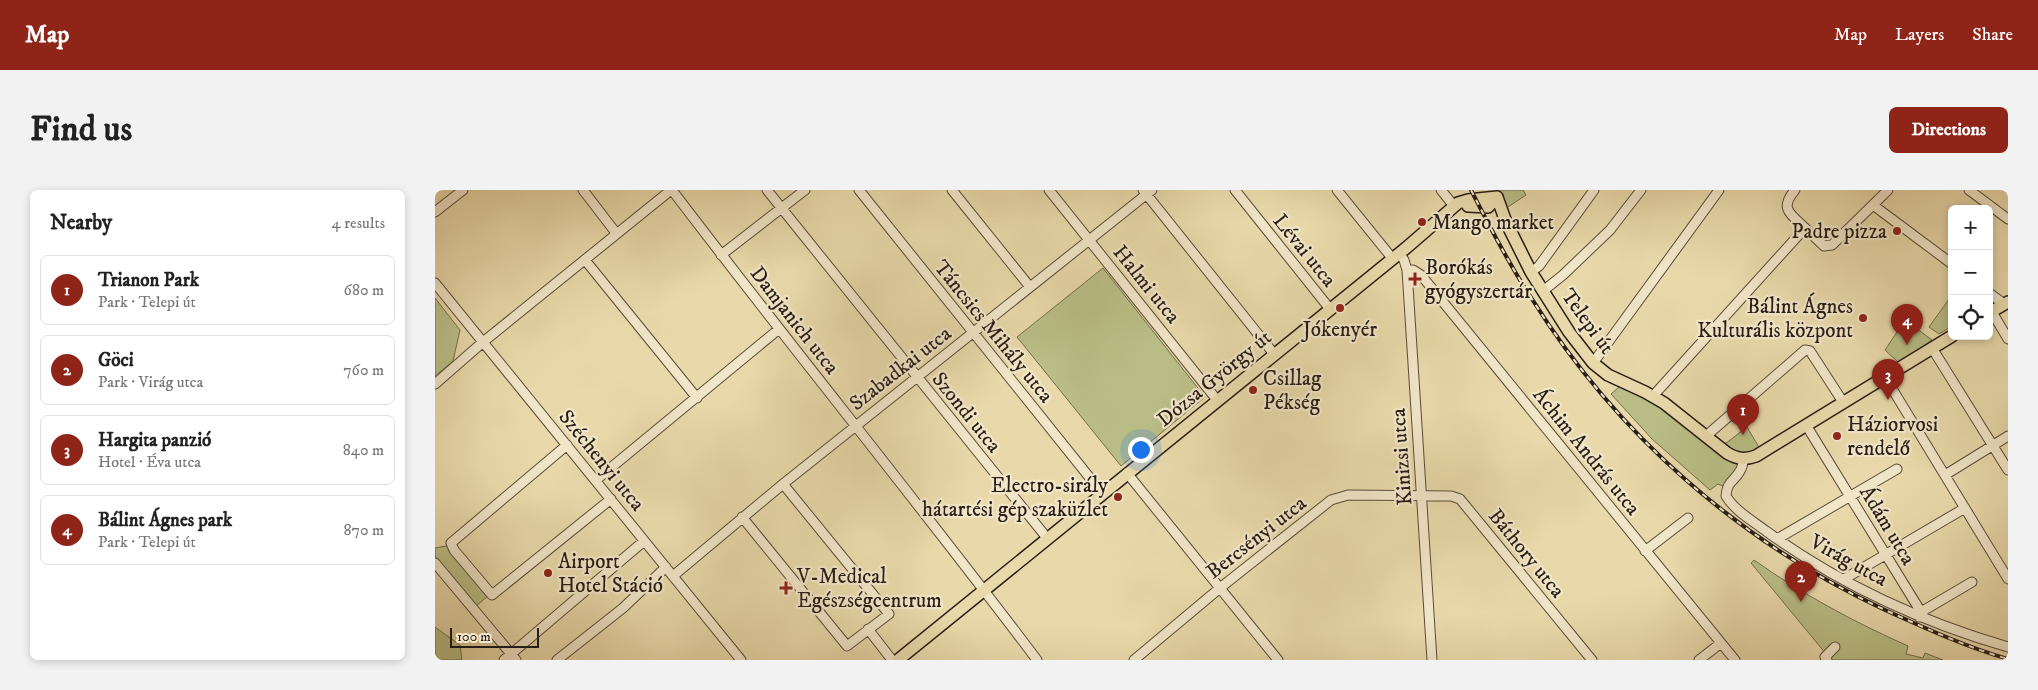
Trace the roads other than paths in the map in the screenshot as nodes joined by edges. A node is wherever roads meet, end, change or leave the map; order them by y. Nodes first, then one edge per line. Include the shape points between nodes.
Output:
1 (463, 190) edge
2 (583, 190) edge
3 (671, 190) edge
4 (767, 190) edge
5 (805, 190) edge
6 (859, 190) edge
7 (952, 190) edge
8 (1049, 190) edge
9 (1235, 190) edge
10 (1337, 190) edge
11 (1441, 190) edge
12 (1594, 190) edge
13 (1641, 190) edge
14 (1719, 190) edge
15 (1795, 190) edge
16 (1888, 190) edge
17 (1969, 190) edge
18 (1147, 192) edge
19 (1496, 194) edge
20 (1873, 205) junction
21 (1453, 206) junction
22 (1488, 207) junction
23 (782, 208) junction
24 (435, 212) edge
25 (2008, 219) edge
26 (1438, 221) junction
27 (1506, 222) junction
28 (1805, 228) junction
29 (616, 233) junction
30 (1089, 240) junction
31 (721, 255) junction
32 (1395, 256) junction
33 (585, 260) junction
34 (1948, 261) edge
35 (1407, 270) junction
36 (1531, 272) junction
37 (435, 283) edge
38 (1029, 287) junction
39 (1543, 290) junction
40 (1992, 295) edge
41 (2006, 303) edge
42 (1330, 309) junction
43 (1993, 311) edge
44 (1993, 315) edge
45 (779, 329) junction
46 (973, 332) junction
47 (1948, 338) edge
48 (2008, 339) edge
49 (483, 342) junction
50 (1932, 348) junction
51 (1274, 354) junction
52 (1593, 363) junction
53 (1885, 376) junction
54 (917, 377) junction
55 (435, 384) edge
56 (1653, 396) junction
57 (697, 398) junction
58 (1217, 400) junction
59 (1843, 402) junction
60 (1806, 425) junction
61 (855, 426) junction
62 (1706, 436) junction
63 (2008, 436) edge
64 (567, 445) junction
65 (1993, 445) junction
66 (1743, 459) junction
67 (1897, 469) dead end
68 (2008, 470) edge
69 (1127, 473) junction
70 (1945, 475) junction
71 (596, 480) junction
72 (783, 484) junction
73 (1102, 493) junction
74 (1421, 496) junction
75 (1851, 496) junction
76 (611, 499) junction
77 (1965, 508) junction
78 (742, 517) junction
79 (1688, 518) dead end
80 (1047, 538) junction
81 (1777, 539) junction
82 (644, 541) junction
83 (1645, 551) junction
84 (1885, 554) junction
85 (435, 563) edge
86 (666, 567) junction
87 (673, 576) junction
88 (1844, 579) junction
89 (2008, 579) edge
90 (1973, 582) dead end
91 (1220, 588) junction
92 (984, 589) junction
93 (1920, 615) junction
94 (868, 629) junction
95 (1721, 643) junction
96 (1835, 647) dead end
97 (2008, 648) edge
98 (510, 658) edge
99 (557, 660) edge
100 (741, 660) edge
101 (892, 660) edge
102 (897, 660) edge
103 (1037, 660) edge
104 (1134, 660) edge
105 (1278, 660) edge
106 (1432, 660) edge
107 (1592, 660) edge
108 (1699, 660) edge
109 (1735, 660) edge
110 (1827, 660) edge

1 - 24 street
2 - 29 street
3 - 29 street
3 - 31 street, Damjanich utca
4 - 23 street, Szondi utca
5 - 23 street
6 - 46 street, Táncsics Mihály utca
7 - 38 street
8 - 30 street, Halmi utca
9 - 42 street, Lévai utca
10 - 32 street, Kinizsi utca
11 - 21 street
12 - 36 street via 1539,266
13 - 39 street via 1610,230
14 - 52 street
15 - 28 street via 1786,203 1787,210
16 - 20 street
17 - 25 street
18 - 30 street, Szabadkai utca
18 - 51 street
19 - 21 main road, Dózsa György út
19 - 22 main road
19 - 27 main road, Telepi út
20 - 28 street via 1832,245 1824,246
20 - 34 street
21 - 26 main road, Dózsa György út
22 - 26 main road, Dózsa György út via 1462,208
22 - 27 main road
23 - 31 street
23 - 54 street, Szondi utca
26 - 32 main road, Dózsa György út
27 - 36 main road, Telepi út
28 - 56 street
29 - 33 street
30 - 38 street, Szabadkai utca
30 - 58 street, Halmi utca
31 - 45 street, Damjanich utca
32 - 35 street, Kinizsi utca via 1404,260
32 - 42 main road, Dózsa György út
33 - 49 street
33 - 57 street
35 - 74 street, Kinizsi utca
35 - 83 street, Áchim András utca via 1421,275
36 - 39 main road, Telepi út
37 - 49 street, Széchenyi utca
38 - 46 street, Szabadkai utca
39 - 52 main road, Telepi út
40 - 41 street
41 - 43 main road
42 - 51 main road, Dózsa György út
44 - 48 street
45 - 57 street
45 - 61 street, Damjanich utca
46 - 54 street, Szabadkai utca
46 - 73 street, Táncsics Mihály utca
47 - 50 main road
49 - 55 street
49 - 64 street, Széchenyi utca
50 - 53 main road
50 - 65 street
51 - 58 main road, Dózsa György út
52 - 56 main road, Telepi út via 1616,379
53 - 59 main road
53 - 70 street
54 - 61 street, Szabadkai utca
54 - 80 street, Szondi utca
56 - 62 main road, Telepi út
57 - 71 street
58 - 69 main road, Dózsa György út
59 - 60 main road
59 - 62 street via 1810,351 1805,350
60 - 66 main road via 1765,450
60 - 75 street, Ádám utca
61 - 72 street, Szabadkai utca
61 - 92 street, Damjanich utca
62 - 66 main road, Telepi út via 1727,453
63 - 65 street
64 - 71 street, Széchenyi utca
64 - 76 street via 451,543 454,550 493,596
65 - 68 street
65 - 70 street
66 - 81 street, Virág utca via 1740,472 1731,481 1726,496 1747,517
67 - 75 street
69 - 73 main road, Dózsa György út
69 - 91 street
70 - 77 street
71 - 76 street, Széchenyi utca
72 - 78 street, Szabadkai utca
72 - 94 street via 889,614
73 - 80 main road, Dózsa György út
74 - 91 street, Bercsényi utca via 1337,497
74 - 106 street, Kinizsi utca
74 - 107 street, Báthory utca via 1451,496 1463,502
75 - 81 street
75 - 84 street, Ádám utca
76 - 82 street, Széchenyi utca
77 - 84 street
77 - 89 street
78 - 87 street, Szabadkai utca
78 - 94 street via 847,646
79 - 83 street
80 - 92 main road, Dózsa György út
81 - 88 street, Virág utca
82 - 86 street, Széchenyi utca
82 - 98 street
83 - 95 street, Áchim András utca
84 - 88 street
84 - 93 street, Ádám utca
85 - 98 street
86 - 87 street, Széchenyi utca
86 - 99 street via 623,608
87 - 100 street, Széchenyi utca
88 - 93 street, Virág utca
90 - 93 street
91 - 104 street, Bercsényi utca
91 - 105 street
92 - 102 main road, Dózsa György út
92 - 103 street, Damjanich utca
93 - 97 street, Virág utca
94 - 101 street
95 - 108 street
95 - 109 street, Áchim András utca
96 - 110 street via 1825,657

